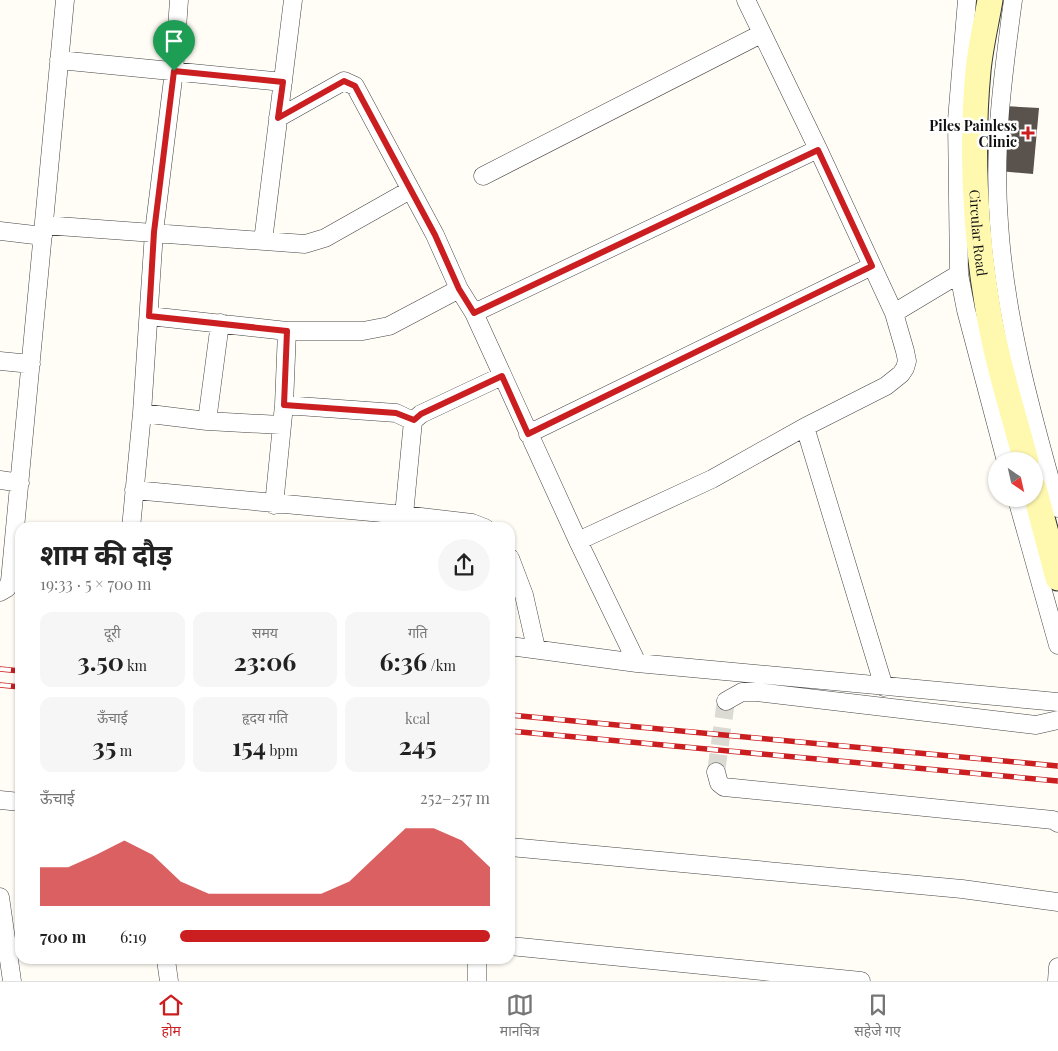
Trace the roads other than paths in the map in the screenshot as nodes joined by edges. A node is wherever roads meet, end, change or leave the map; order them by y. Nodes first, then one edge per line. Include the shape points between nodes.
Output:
1 (65, 0) edge
2 (179, 0) edge
3 (293, 0) edge
4 (967, 0) edge
5 (990, 0) edge
6 (1013, 0) edge
7 (752, 2) edge
8 (762, 34) junction
9 (59, 60) junction
10 (174, 71) junction
11 (283, 82) junction
12 (278, 118) junction
13 (818, 150) junction
14 (483, 176) dead end
15 (410, 190) junction
16 (0, 231) edge
17 (43, 231) junction
18 (154, 232) junction
19 (263, 240) junction
20 (872, 266) junction
21 (959, 274) junction
22 (459, 289) junction
23 (474, 313) junction
24 (894, 313) junction
25 (149, 316) junction
26 (220, 323) junction
27 (287, 331) junction
28 (0, 361) edge
29 (31, 364) junction
30 (502, 376) junction
31 (284, 405) junction
32 (142, 413) junction
33 (207, 420) junction
34 (414, 420) junction
35 (281, 425) junction
36 (805, 427) junction
37 (528, 434) junction
38 (1004, 452) edge
39 (1024, 452) edge
40 (0, 480) edge
41 (20, 482) junction
42 (134, 490) junction
43 (274, 504) junction
44 (1020, 508) edge
45 (1039, 508) edge
46 (1058, 508) edge
47 (404, 515) junction
48 (16, 522) edge
49 (131, 522) edge
50 (464, 522) edge
51 (15, 532) edge
52 (578, 541) junction
53 (515, 571) edge
54 (1058, 578) edge
55 (8, 591) edge
56 (1058, 645) edge
57 (515, 646) edge
58 (536, 648) junction
59 (637, 663) junction
60 (884, 687) junction
61 (726, 701) dead end
62 (1058, 702) edge
63 (1058, 720) edge
64 (716, 772) dead end
65 (0, 800) edge
66 (15, 802) edge
67 (1058, 822) edge
68 (515, 847) edge
69 (0, 897) edge
70 (1058, 902) edge
71 (515, 946) edge
72 (167, 964) edge
73 (477, 964) edge
74 (1058, 967) edge
75 (12, 981) edge
76 (169, 981) edge
77 (477, 981) edge
78 (861, 981) edge
79 (1057, 981) edge

1 - 9 street
2 - 10 street
3 - 11 street
4 - 21 street via 957,120
5 - 39 main road, Circular Road via 978,72 976,183 980,249 987,304
6 - 46 street via 998,133 998,223 1013,329
7 - 8 street
8 - 13 street
8 - 14 street
9 - 10 street
9 - 17 street
10 - 11 street
10 - 18 street
11 - 12 street
12 - 15 street via 344,81 352,83
12 - 19 street
13 - 20 street
13 - 23 street
15 - 19 street via 314,243
15 - 22 street
16 - 17 street
17 - 18 street
17 - 29 street
18 - 19 street
18 - 25 street
20 - 24 street
20 - 37 street
21 - 24 street
21 - 38 street
22 - 23 street
22 - 27 street via 380,329
23 - 30 street
24 - 36 street via 907,361 901,374 886,386
25 - 26 street
25 - 32 street
26 - 27 street
26 - 33 street
27 - 31 street
28 - 29 street
29 - 41 street
30 - 34 street
30 - 37 street
31 - 34 street via 396,413
31 - 35 street
32 - 33 street
32 - 42 street
33 - 35 street
34 - 47 street
35 - 43 street
36 - 52 street via 712,479
36 - 60 street
37 - 52 street
40 - 41 street
41 - 48 street
42 - 43 street
42 - 49 street
43 - 47 street
44 - 56 street
45 - 54 main road
47 - 50 street
51 - 55 street
52 - 59 street
53 - 58 street
57 - 58 street
58 - 59 street
59 - 60 street
60 - 62 street
61 - 63 street via 742,692 757,692 1036,725
64 - 67 street via 719,783 724,787
65 - 66 street
68 - 70 street via 932,886
69 - 75 street
71 - 78 street
72 - 76 street
73 - 77 street
74 - 79 street

